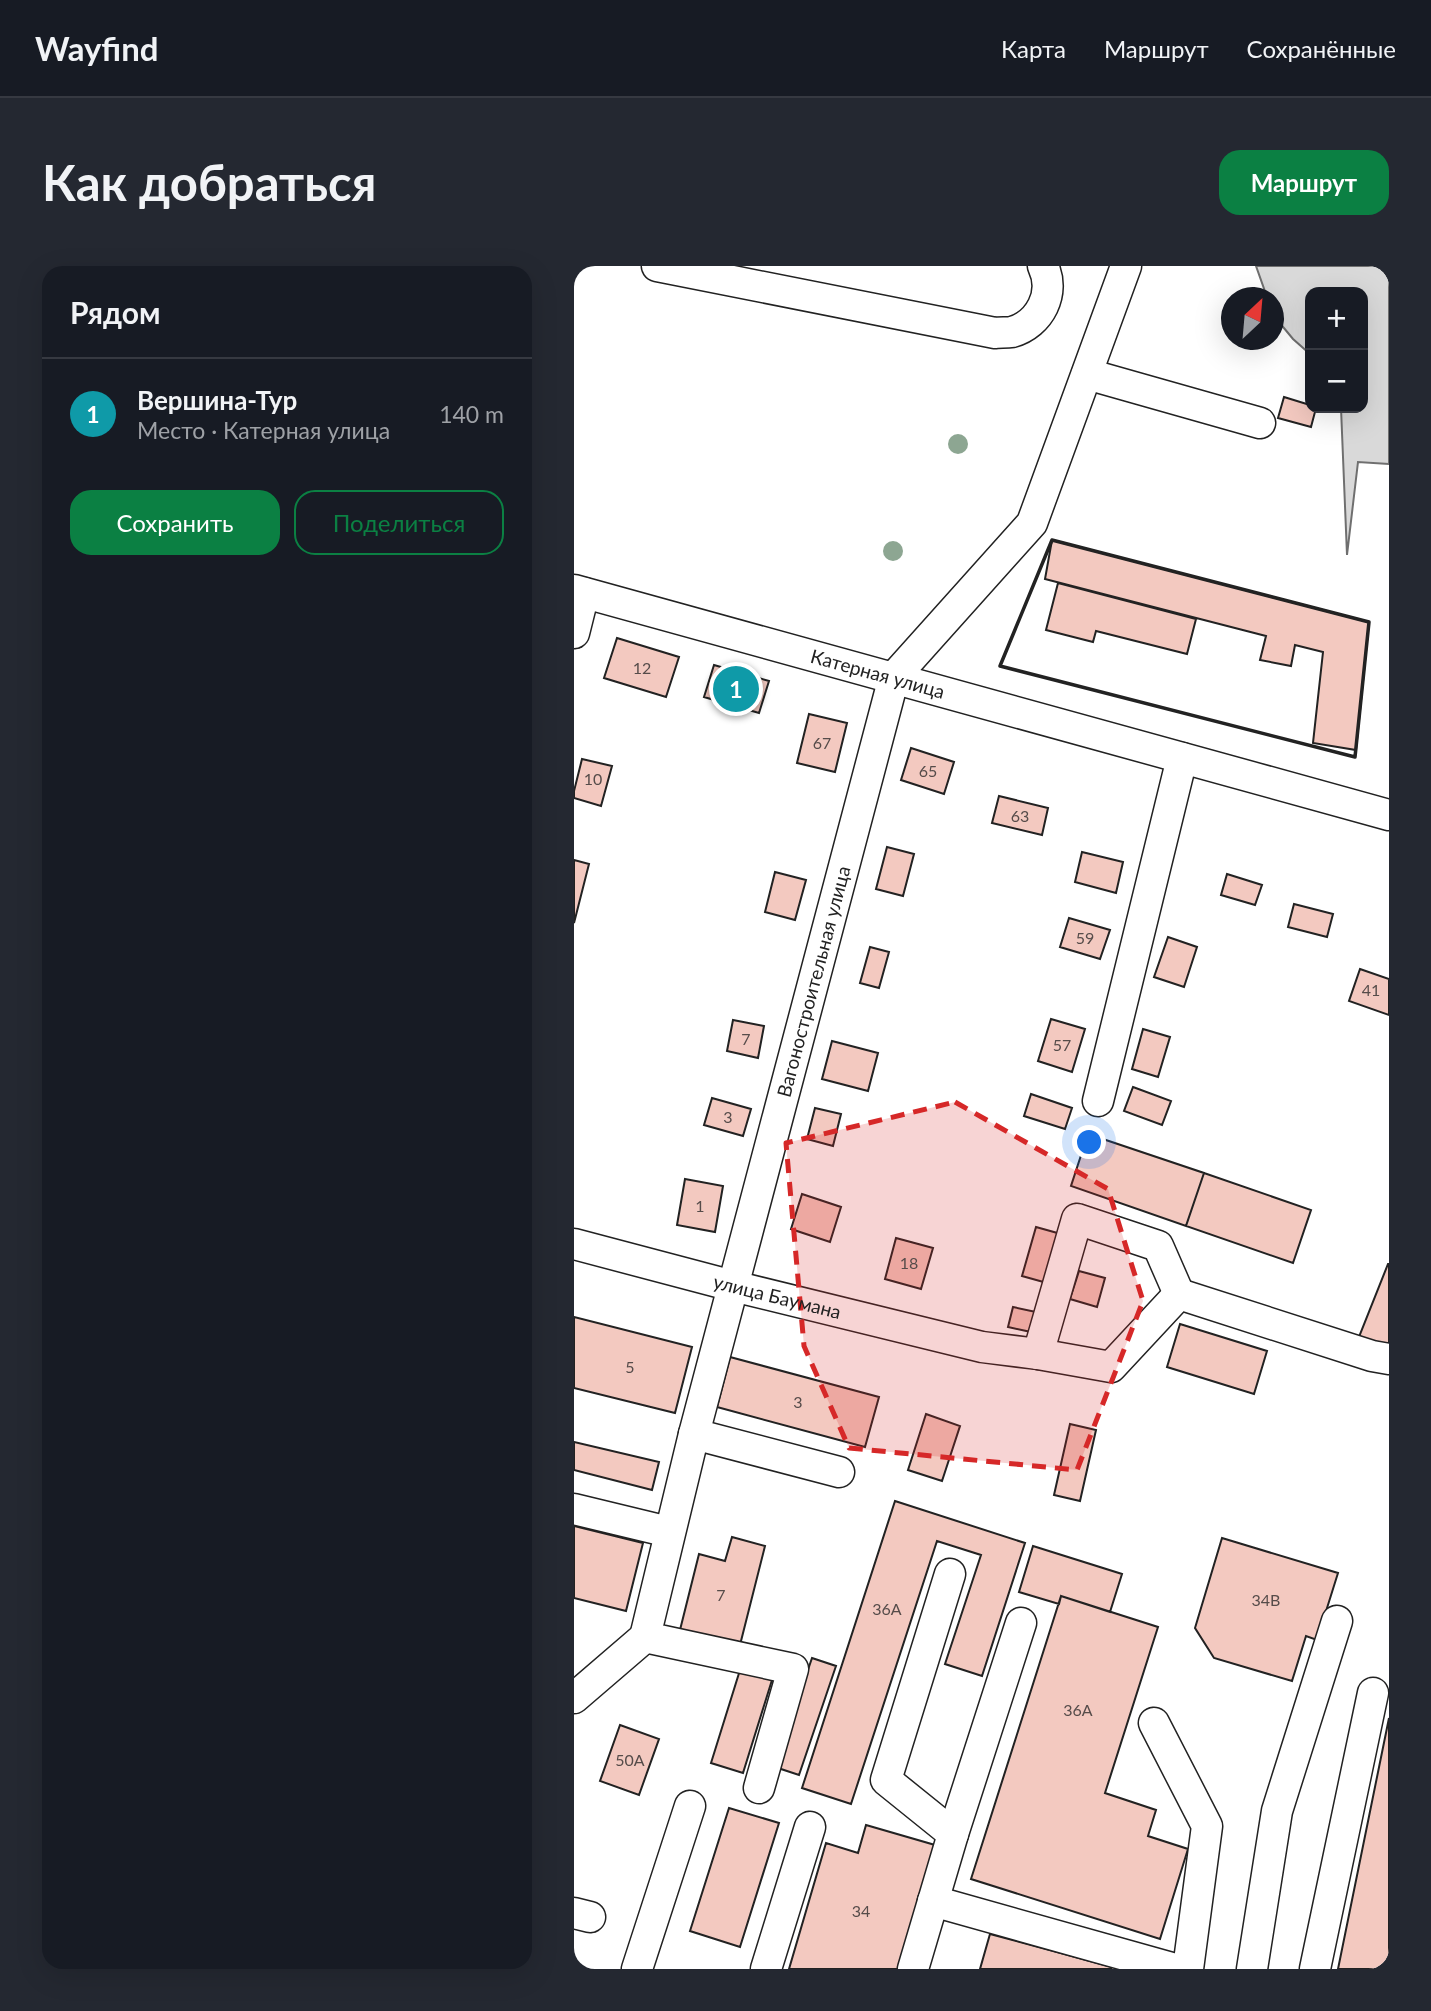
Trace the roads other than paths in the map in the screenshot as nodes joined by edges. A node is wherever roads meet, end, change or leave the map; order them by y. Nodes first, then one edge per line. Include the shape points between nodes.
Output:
1 (657, 266) edge
2 (1043, 266) edge
3 (1126, 266) edge
4 (1087, 374) junction
5 (1259, 423) dead end
6 (579, 592) edge
7 (574, 632) edge
8 (894, 677) junction
9 (1182, 758) junction
10 (1389, 815) edge
11 (1098, 1101) dead end
12 (574, 1244) edge
13 (733, 1286) junction
14 (1179, 1294) junction
15 (1038, 1354) junction
16 (1389, 1359) edge
17 (694, 1434) junction
18 (839, 1472) dead end
19 (574, 1509) edge
20 (669, 1532) junction
21 (950, 1574) dead end
22 (1337, 1621) dead end
23 (1021, 1623) dead end
24 (645, 1637) junction
25 (1373, 1693) dead end
26 (574, 1698) edge
27 (1154, 1723) dead end
28 (759, 1788) dead end
29 (690, 1806) dead end
30 (810, 1827) dead end
31 (953, 1834) junction
32 (933, 1901) junction
33 (637, 1969) edge
34 (766, 1969) edge
35 (913, 1969) edge
36 (1175, 1969) edge
37 (1188, 1969) edge
38 (1252, 1969) edge
39 (1315, 1969) edge

1 - 2 street via 995,332 1011,332 1031,323 1042,308 1048,291
3 - 4 street
4 - 5 street
4 - 8 street via 1032,523
6 - 7 street
6 - 8 street, Катерная улица
8 - 9 street, Катерная улица
8 - 13 street, Вагоностроительная улица
9 - 10 street, Катерная улица
9 - 11 street
12 - 13 street, улица Баумана
13 - 15 street, улица Баумана via 982,1347
13 - 17 street, Вагоностроительная улица
14 - 15 street, улица Баумана via 1111,1367
14 - 15 street via 1158,1246 1077,1219
14 - 16 street
17 - 18 street
17 - 20 street, Вагоностроительная улица
19 - 20 street
20 - 24 street, Вагоностроительная улица
21 - 31 street via 886,1780
22 - 38 street via 1277,1811
23 - 31 street
24 - 26 street
24 - 28 street via 793,1670
25 - 39 street
27 - 37 street via 1207,1826
29 - 33 street
30 - 34 street
31 - 32 street
32 - 35 street
32 - 36 street

